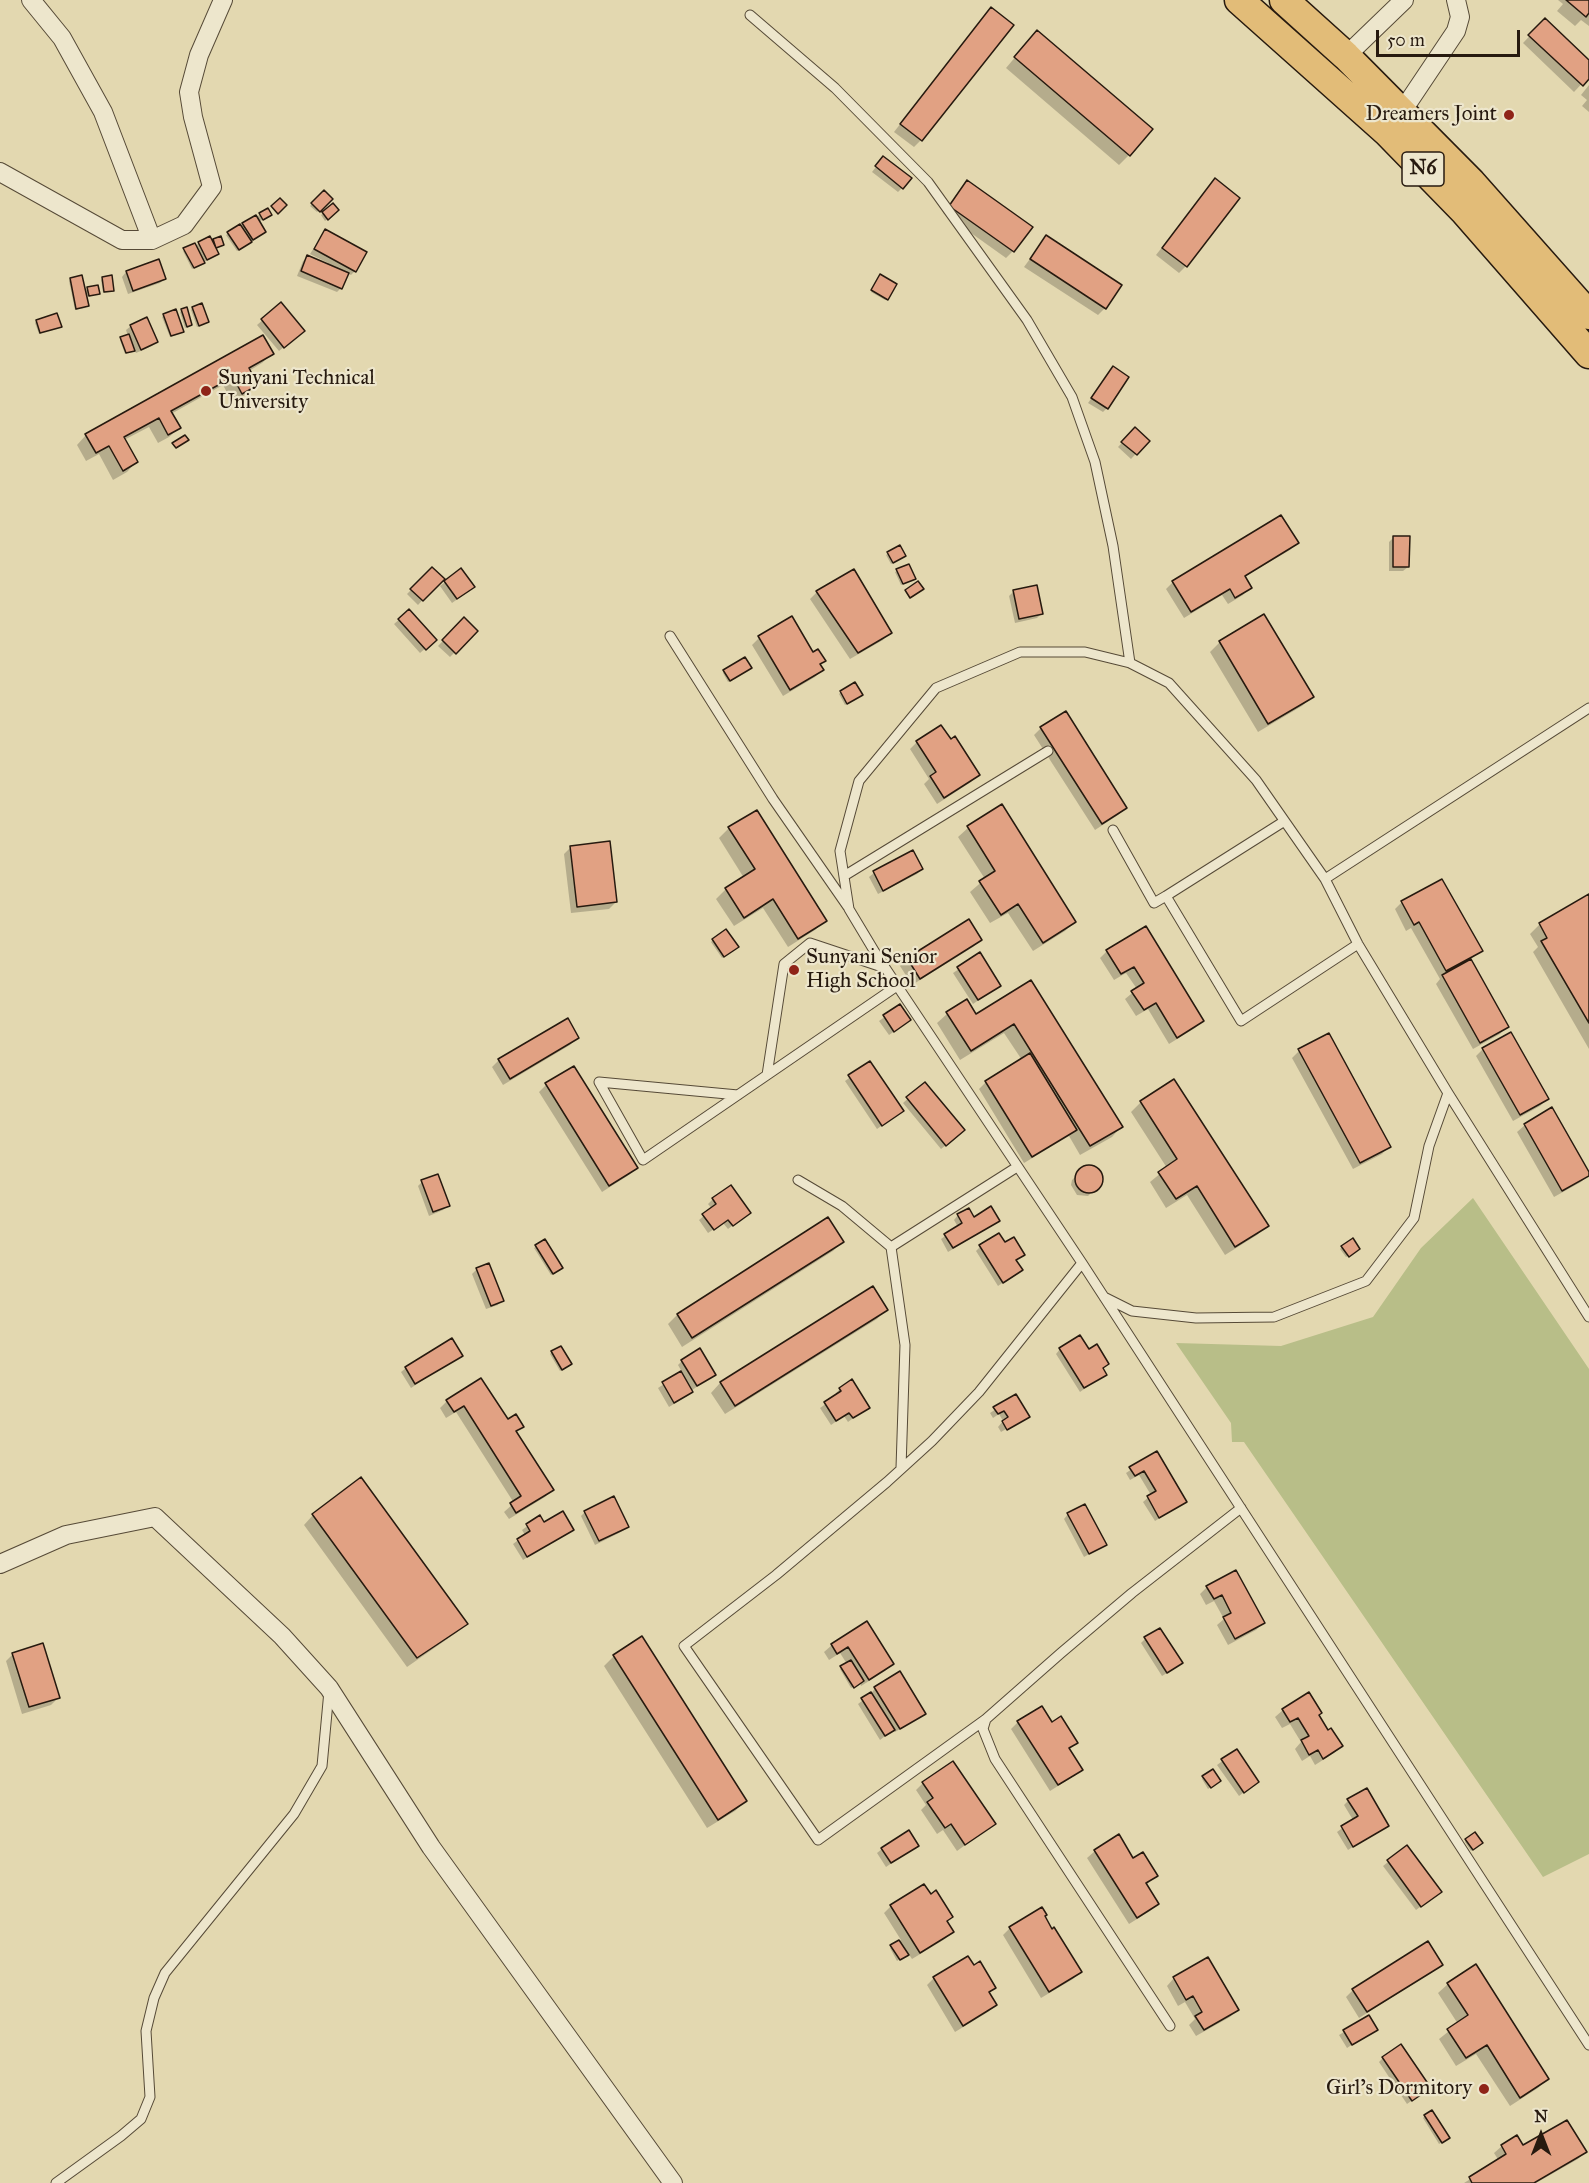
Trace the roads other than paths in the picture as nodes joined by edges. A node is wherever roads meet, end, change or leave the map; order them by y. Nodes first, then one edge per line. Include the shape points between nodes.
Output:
1 (31, 0) edge
2 (223, 0) edge
3 (1239, 0) edge
4 (1284, 0) edge
5 (1404, 0) edge
6 (1456, 0) edge
7 (750, 15) dead end
8 (1346, 56) junction
9 (1395, 122) junction
10 (0, 172) edge
11 (152, 240) junction
12 (1589, 315) edge
13 (1589, 354) edge
14 (670, 636) dead end
15 (1130, 663) junction
16 (1589, 708) edge
17 (1048, 751) dead end
18 (1284, 822) junction
19 (1113, 830) dead end
20 (844, 876) junction
21 (1325, 879) junction
22 (1166, 896) junction
23 (849, 909) junction
24 (1358, 944) junction
25 (885, 968) junction
26 (897, 986) junction
27 (767, 1076) junction
28 (1448, 1093) junction
29 (738, 1095) junction
30 (1017, 1167) junction
31 (798, 1180) dead end
32 (891, 1247) junction
33 (1082, 1263) junction
34 (1104, 1297) junction
35 (1589, 1317) edge
36 (901, 1468) junction
37 (1241, 1508) junction
38 (0, 1564) edge
39 (329, 1688) junction
40 (986, 1719) junction
41 (1170, 2026) dead end
42 (1589, 2045) edge
43 (56, 2183) edge
44 (673, 2183) edge

1 - 11 street via 62,38 103,112
2 - 11 street via 199,54 189,92 212,187 184,225
3 - 9 main road, N6
4 - 8 main road, N6
5 - 8 street
6 - 9 street via 1460,17 1456,31
7 - 15 lane via 835,88 928,182 1027,320 1072,397 1095,462 1113,546
8 - 9 main road, N6
9 - 12 main road, N6 via 1471,182
9 - 13 main road, N6 via 1466,212
10 - 11 street via 122,240
14 - 23 lane via 773,799
15 - 18 lane via 1169,683 1256,780
15 - 20 lane via 1085,652 1020,652 936,688 859,781 840,851
16 - 21 lane
17 - 20 lane
18 - 21 lane
18 - 22 lane
19 - 22 lane via 1154,903
20 - 23 lane
21 - 24 lane
22 - 24 lane via 1241,1021
23 - 25 lane
24 - 28 lane
25 - 26 lane
25 - 27 lane via 810,943 784,964
26 - 27 lane
26 - 30 lane
27 - 29 lane
28 - 34 lane via 1429,1146 1414,1218 1366,1281 1274,1317 1196,1318 1132,1311
28 - 35 lane
29 - 29 lane via 643,1160 599,1082 727,1094
30 - 32 lane
30 - 33 lane
31 - 32 lane via 842,1206
32 - 36 lane via 905,1345
33 - 34 lane
33 - 36 lane via 979,1392
34 - 37 lane
36 - 40 lane via 776,1575 684,1646 818,1840
37 - 40 lane via 1132,1593
37 - 42 lane
38 - 39 street via 66,1535 155,1517 282,1636
39 - 43 lane via 322,1766 294,1814 165,1973 154,1998 146,2031 150,2097 141,2119
39 - 44 street via 431,1847
40 - 41 lane via 983,1729 995,1760

